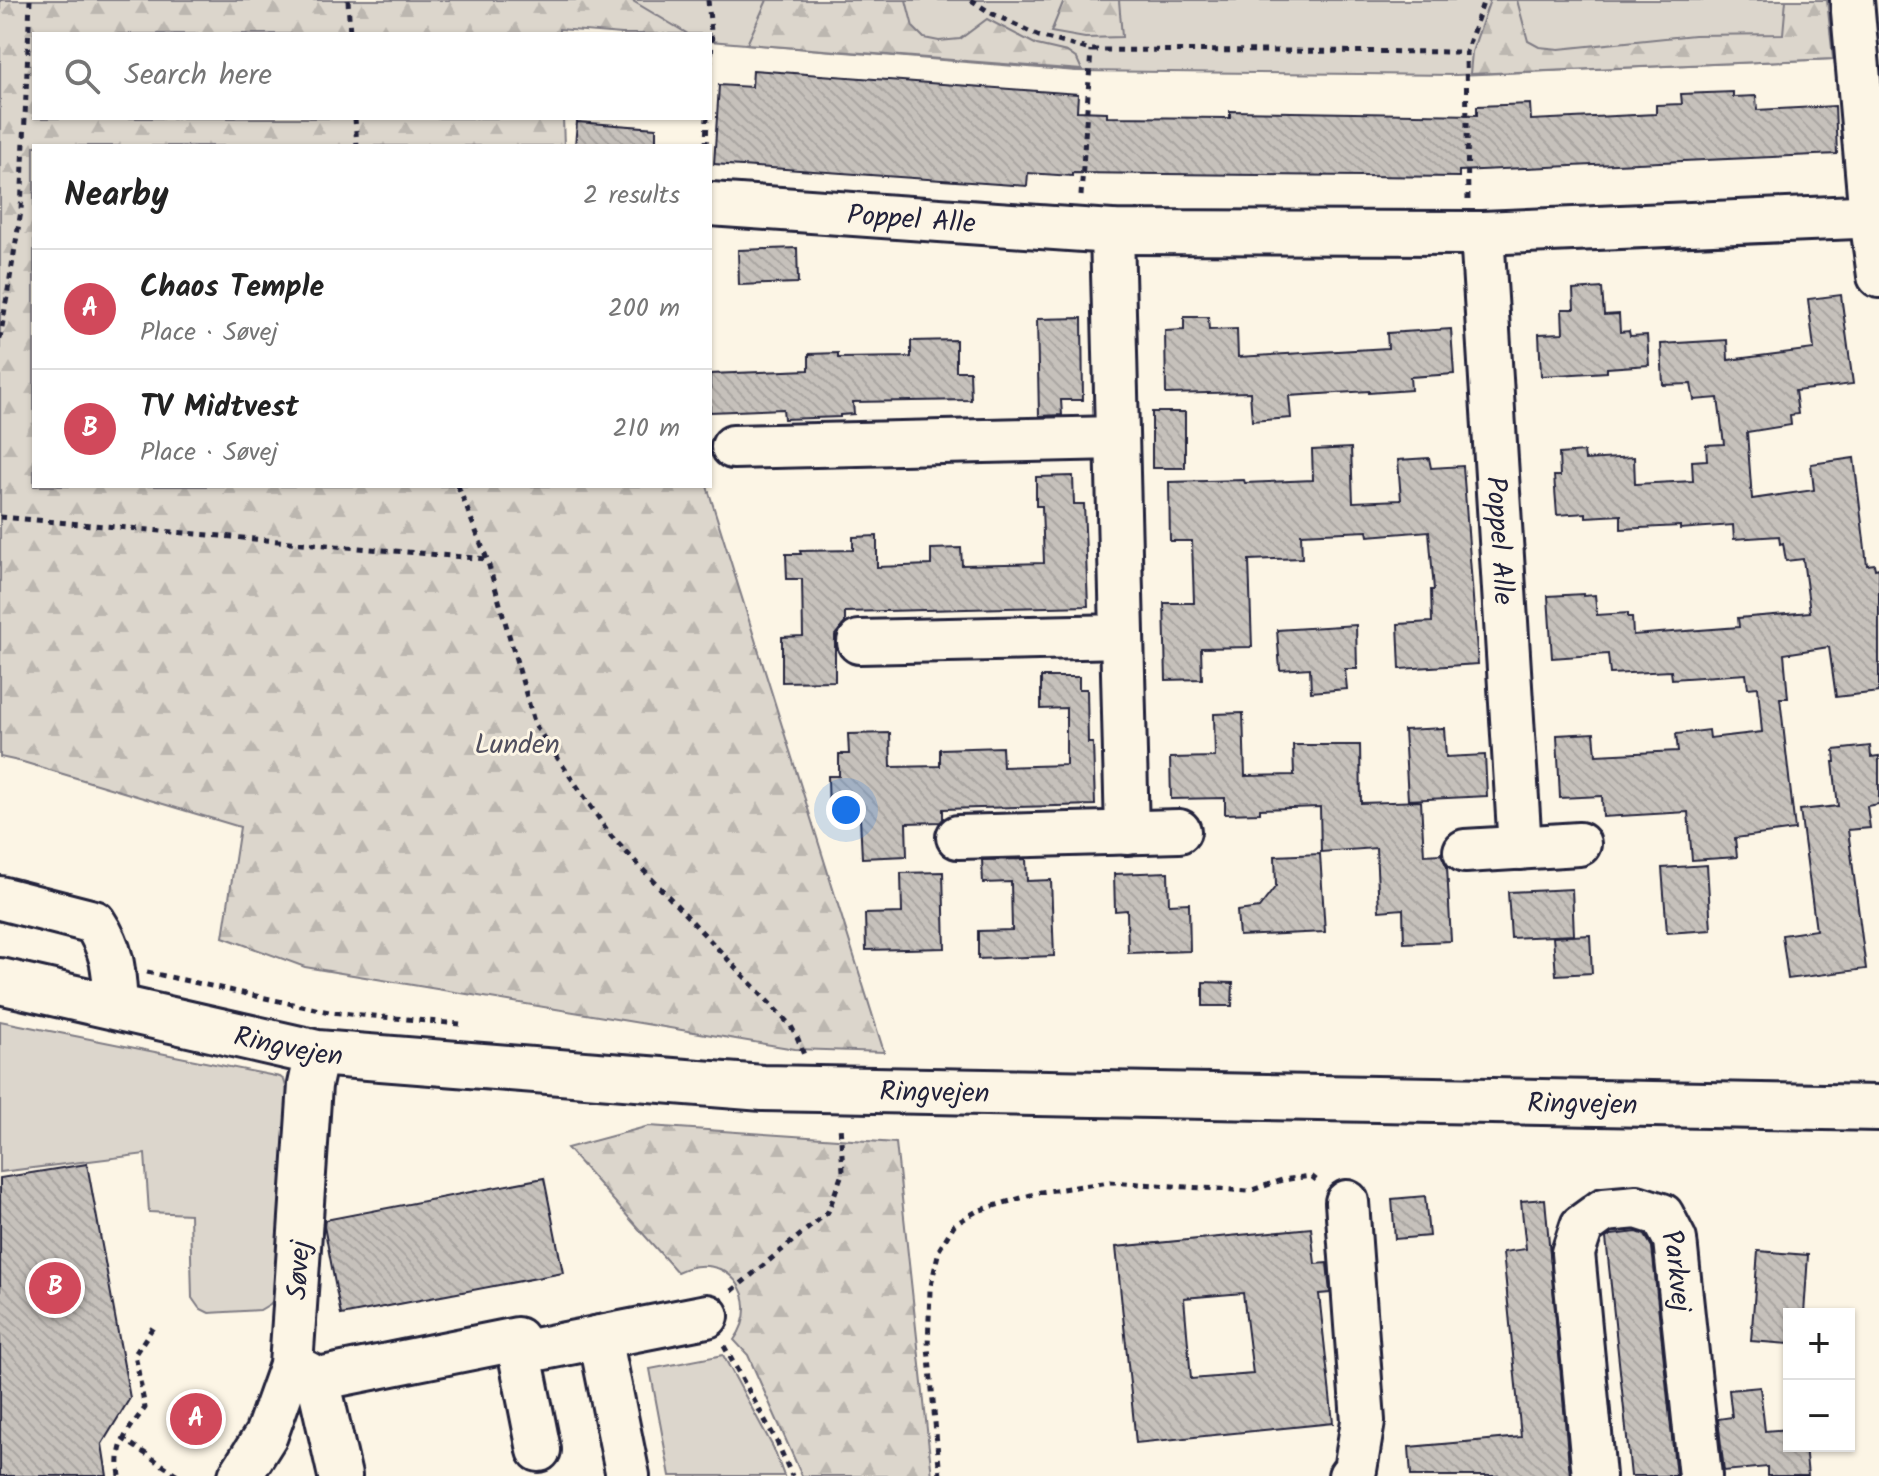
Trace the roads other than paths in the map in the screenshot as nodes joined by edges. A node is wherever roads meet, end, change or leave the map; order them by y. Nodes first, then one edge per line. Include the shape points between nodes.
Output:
1 (1852, 0) edge
2 (712, 204) edge
3 (1875, 216) edge
4 (1095, 231) junction
5 (1482, 233) junction
6 (1879, 276) edge
7 (1117, 438) junction
8 (733, 447) dead end
9 (1122, 636) junction
10 (859, 642) dead end
11 (1179, 831) dead end
12 (1127, 833) junction
13 (958, 837) dead end
14 (1579, 844) dead end
15 (1520, 848) junction
16 (1465, 851) dead end
17 (0, 898) edge
18 (0, 981) edge
19 (115, 988) junction
20 (317, 1053) junction
21 (1879, 1108) edge
22 (1347, 1202) road end
23 (707, 1316) road end
24 (600, 1337) junction
25 (519, 1353) junction
26 (304, 1372) junction
27 (539, 1450) dead end
28 (240, 1476) edge
29 (340, 1476) edge
30 (628, 1476) edge
31 (1350, 1476) edge
32 (1594, 1476) edge
33 (1700, 1476) edge

1 - 3 street
2 - 4 street, Poppel Alle
3 - 5 street, Poppel Alle
3 - 6 street
4 - 5 street, Poppel Alle
4 - 7 street
5 - 15 street, Poppel Alle
7 - 8 street
7 - 9 street
9 - 10 street
9 - 12 street
11 - 12 street
12 - 13 street
14 - 15 street
15 - 16 street
17 - 19 street via 94,922 106,940
18 - 19 main road, Ringvejen
19 - 20 main road, Ringvejen
20 - 21 main road, Ringvejen via 763,1088
20 - 26 street, Søvej via 310,1085
22 - 31 street via 1363,1421
23 - 24 street
24 - 25 street
24 - 30 street
25 - 26 street via 517,1339
25 - 27 street
26 - 28 street, Søvej
26 - 29 street
32 - 33 street, Parkvej via 1573,1253 1582,1226 1604,1210 1637,1207 1662,1215 1675,1240

